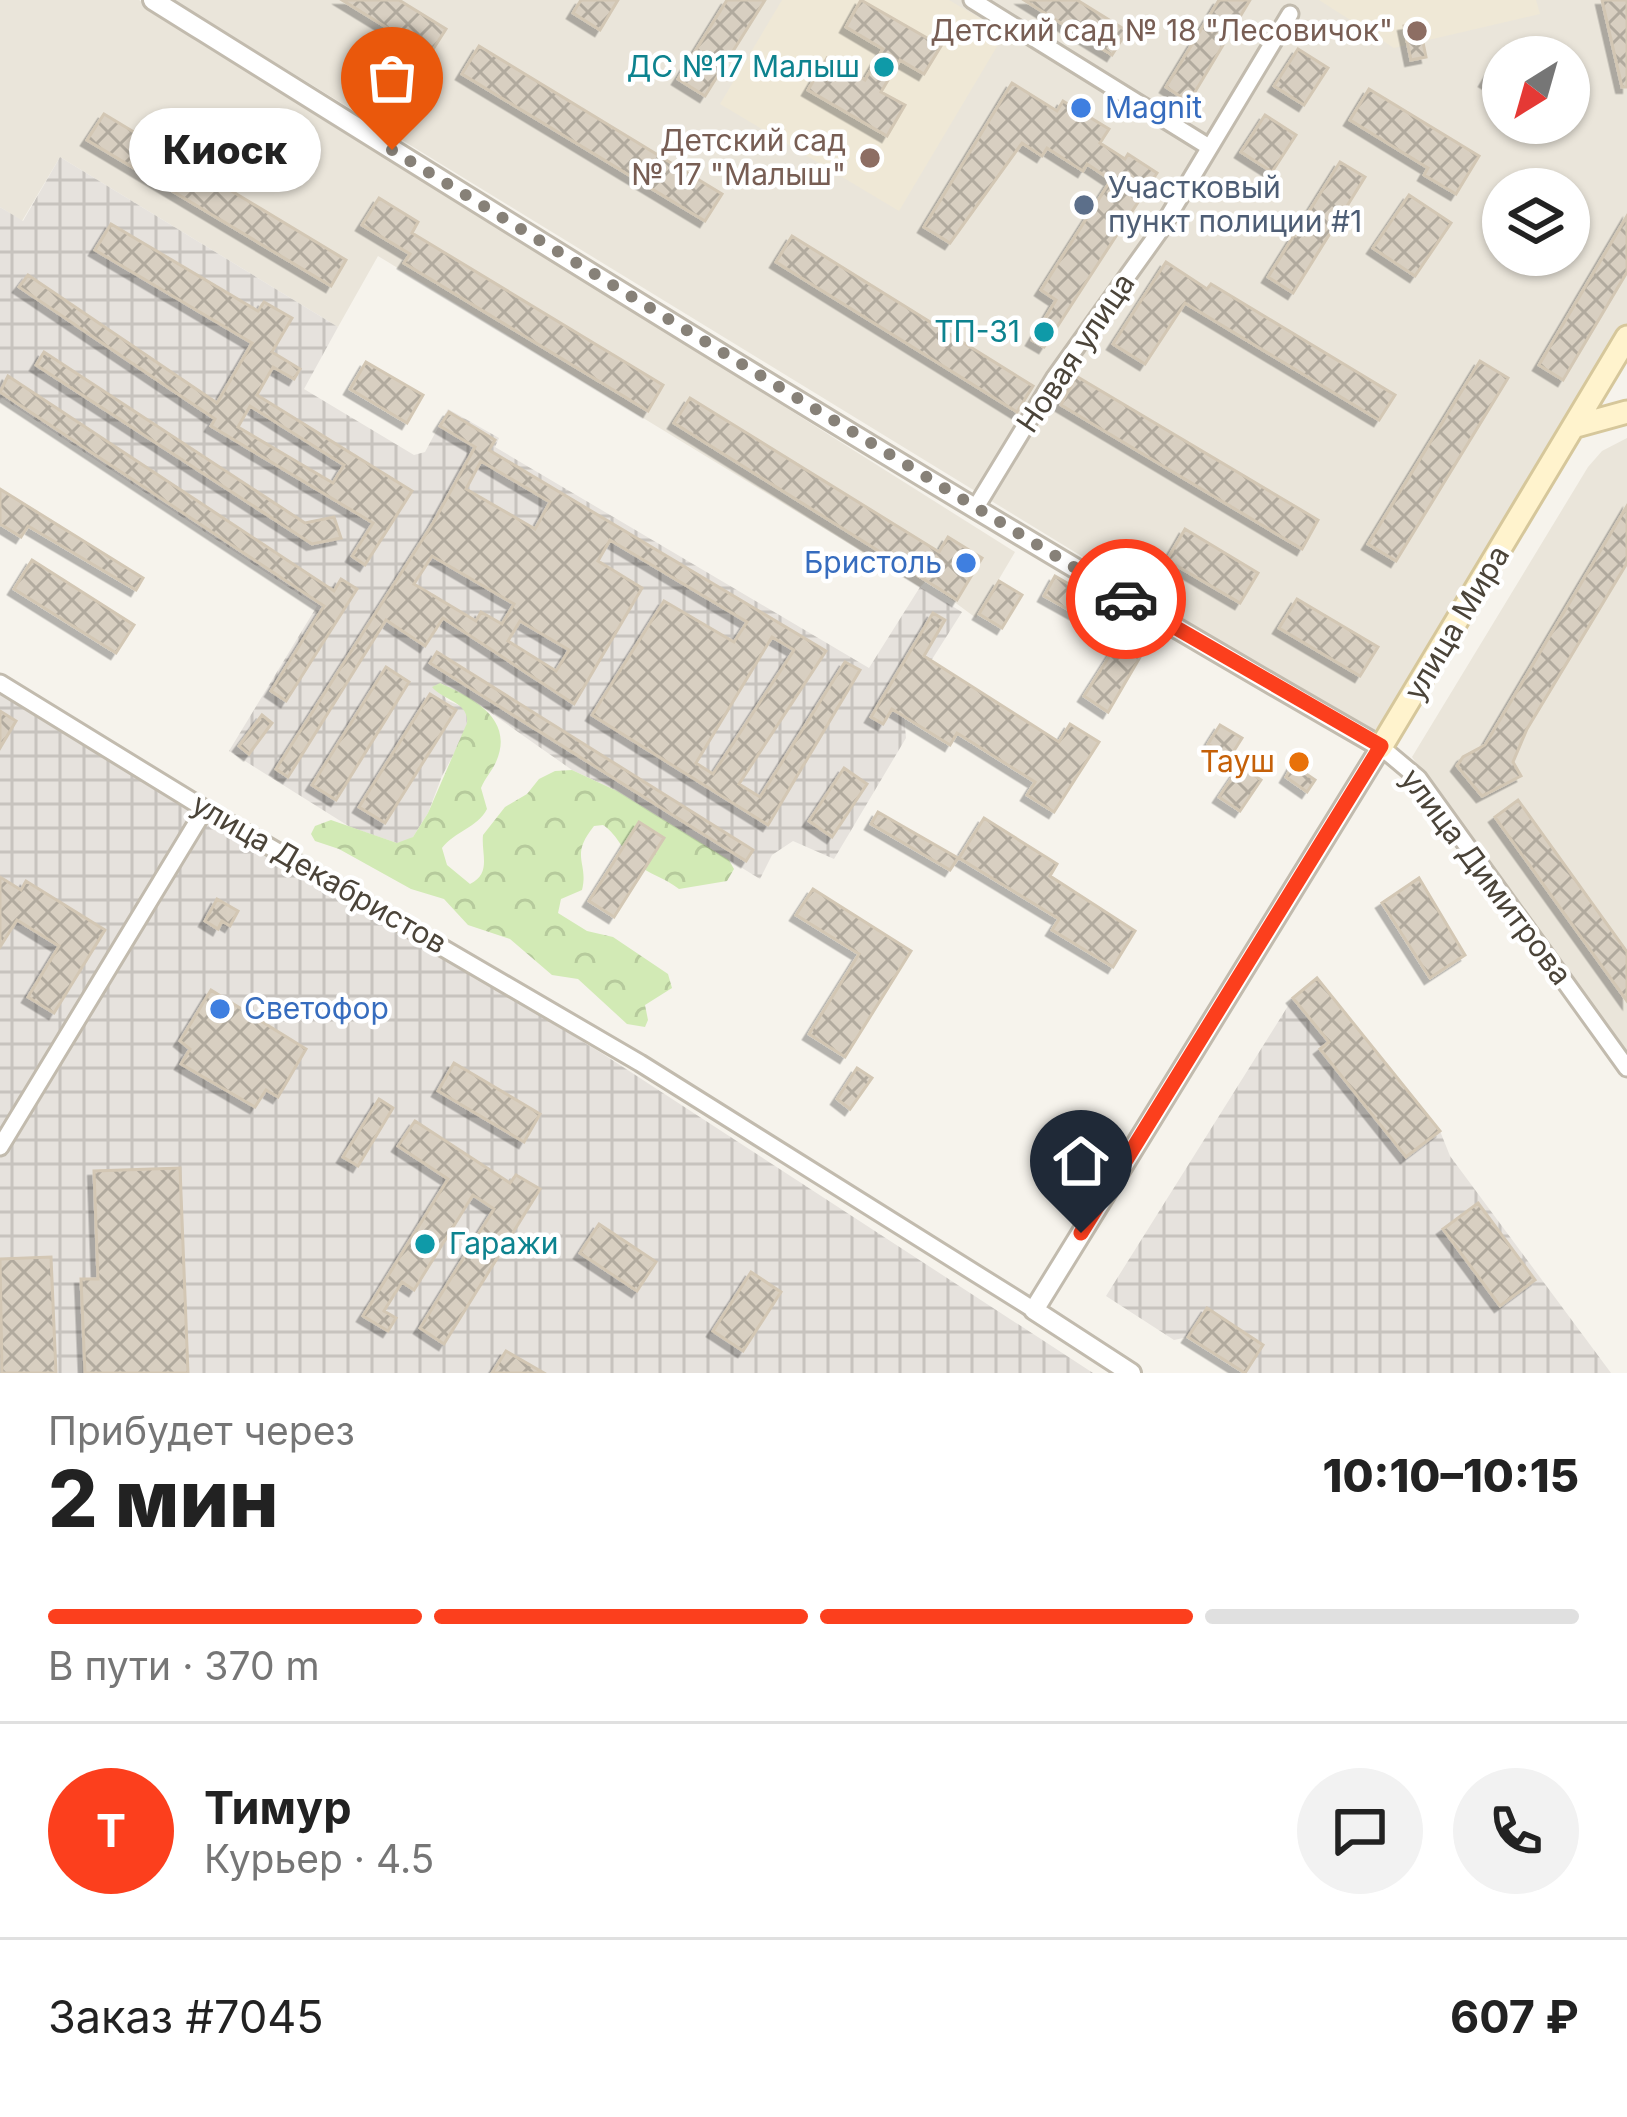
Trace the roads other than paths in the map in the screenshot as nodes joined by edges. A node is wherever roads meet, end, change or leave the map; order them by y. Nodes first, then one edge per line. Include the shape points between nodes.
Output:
1 (153, 0) edge
2 (972, 0) edge
3 (1289, 14) dead end
4 (1209, 147) junction
5 (1627, 338) edge
6 (1627, 412) edge
7 (1576, 426) junction
8 (976, 507) junction
9 (0, 683) edge
10 (1381, 746) junction
11 (205, 809) junction
12 (1627, 1068) edge
13 (0, 1148) edge
14 (1034, 1310) junction
15 (1131, 1373) edge

1 - 8 street, улица Димитрова
2 - 4 street
3 - 4 street, Новая улица
4 - 8 street, Новая улица
5 - 7 main road, улица Мира
6 - 7 main road
7 - 10 main road, улица Мира
8 - 10 street, улица Димитрова
9 - 11 street, улица Декабристов
10 - 12 street, улица Димитрова via 1418,778
10 - 14 street, улица Мира
11 - 13 street
11 - 14 street, улица Декабристов via 640,1064
14 - 15 street

